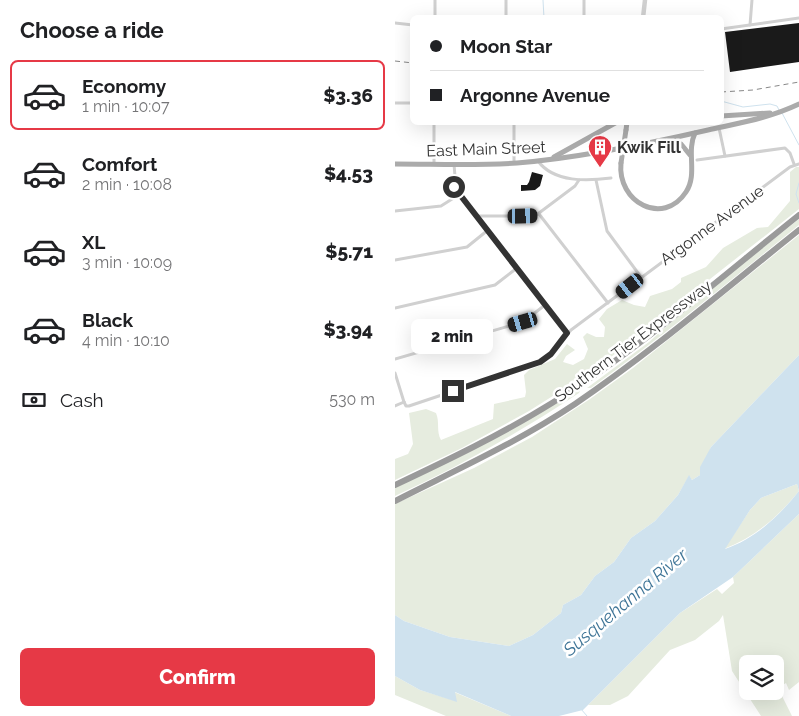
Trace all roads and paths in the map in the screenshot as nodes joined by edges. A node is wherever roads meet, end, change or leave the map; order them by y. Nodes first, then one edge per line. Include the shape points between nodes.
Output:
1 (435, 0) edge
2 (506, 0) edge
3 (584, 0) edge
4 (645, 0) edge
5 (752, 0) edge
6 (435, 15) edge
7 (506, 15) edge
8 (584, 15) edge
9 (643, 15) edge
10 (799, 18) edge
11 (395, 23) edge
12 (410, 25) edge
13 (750, 25) junction
14 (724, 29) edge
15 (395, 103) edge
16 (410, 103) edge
17 (799, 104) edge
18 (776, 114) junction
19 (724, 116) edge
20 (435, 125) edge
21 (514, 125) edge
22 (612, 125) edge
23 (627, 125) edge
24 (719, 127) junction
25 (695, 133) junction
26 (668, 139) junction
27 (690, 155) junction
28 (725, 156) junction
29 (551, 160) junction
30 (697, 160) dead end
31 (538, 161) junction
32 (514, 163) junction
33 (395, 164) edge
34 (434, 164) junction
35 (454, 164) junction
36 (794, 164) junction
37 (799, 164) edge
38 (611, 178) dead end
39 (579, 180) junction
40 (596, 180) junction
41 (459, 194) junction
42 (395, 211) edge
43 (539, 214) junction
44 (799, 215) edge
45 (477, 216) junction
46 (488, 230) junction
47 (799, 230) edge
48 (395, 260) edge
49 (517, 268) junction
50 (641, 277) junction
51 (545, 304) junction
52 (608, 304) junction
53 (395, 308) edge
54 (567, 333) junction
55 (395, 358) edge
56 (395, 373) edge
57 (396, 381) edge
58 (404, 402) junction
59 (395, 406) edge
60 (395, 486) edge
61 (395, 501) edge

1 - 6 street
2 - 7 street
3 - 8 street
4 - 9 street
5 - 13 street
10 - 13 street
11 - 12 street
13 - 14 street
15 - 16 street
17 - 18 main road, East Main Street
18 - 19 main road
18 - 24 main road, East Main Street
20 - 34 street
21 - 32 street
22 - 29 main road
23 - 27 main road, bridge via 621,163 622,183 630,196 647,207 663,207 681,198 689,186
24 - 25 main road, East Main Street
24 - 28 street
25 - 26 main road, East Main Street
25 - 27 main road
26 - 27 main road via 681,144
26 - 29 main road, East Main Street
28 - 30 street
28 - 36 street via 787,148
29 - 31 main road, East Main Street
31 - 32 main road, East Main Street
31 - 39 street via 546,170
32 - 35 main road, East Main Street
33 - 34 main road, East Main Street
34 - 35 main road, East Main Street
35 - 41 street via 454,187
36 - 37 street
36 - 50 street, Argonne Avenue
38 - 40 street
39 - 40 street
39 - 43 street
40 - 50 street via 607,231
41 - 42 street via 441,206
41 - 45 street
43 - 45 street
43 - 52 street
44 - 60 highway, Southern Tier Expressway via 586,381 499,434
45 - 46 street
46 - 48 street via 467,247
46 - 49 street
47 - 61 highway, Southern Tier Expressway via 635,360 574,404 497,450
49 - 51 street
49 - 53 street via 495,285
50 - 52 street, Argonne Avenue
51 - 54 street
51 - 55 street via 523,322
52 - 54 street, Argonne Avenue
54 - 58 street, Argonne Avenue via 551,354 540,362 409,406
56 - 57 street
57 - 58 street
58 - 59 street, Argonne Avenue

